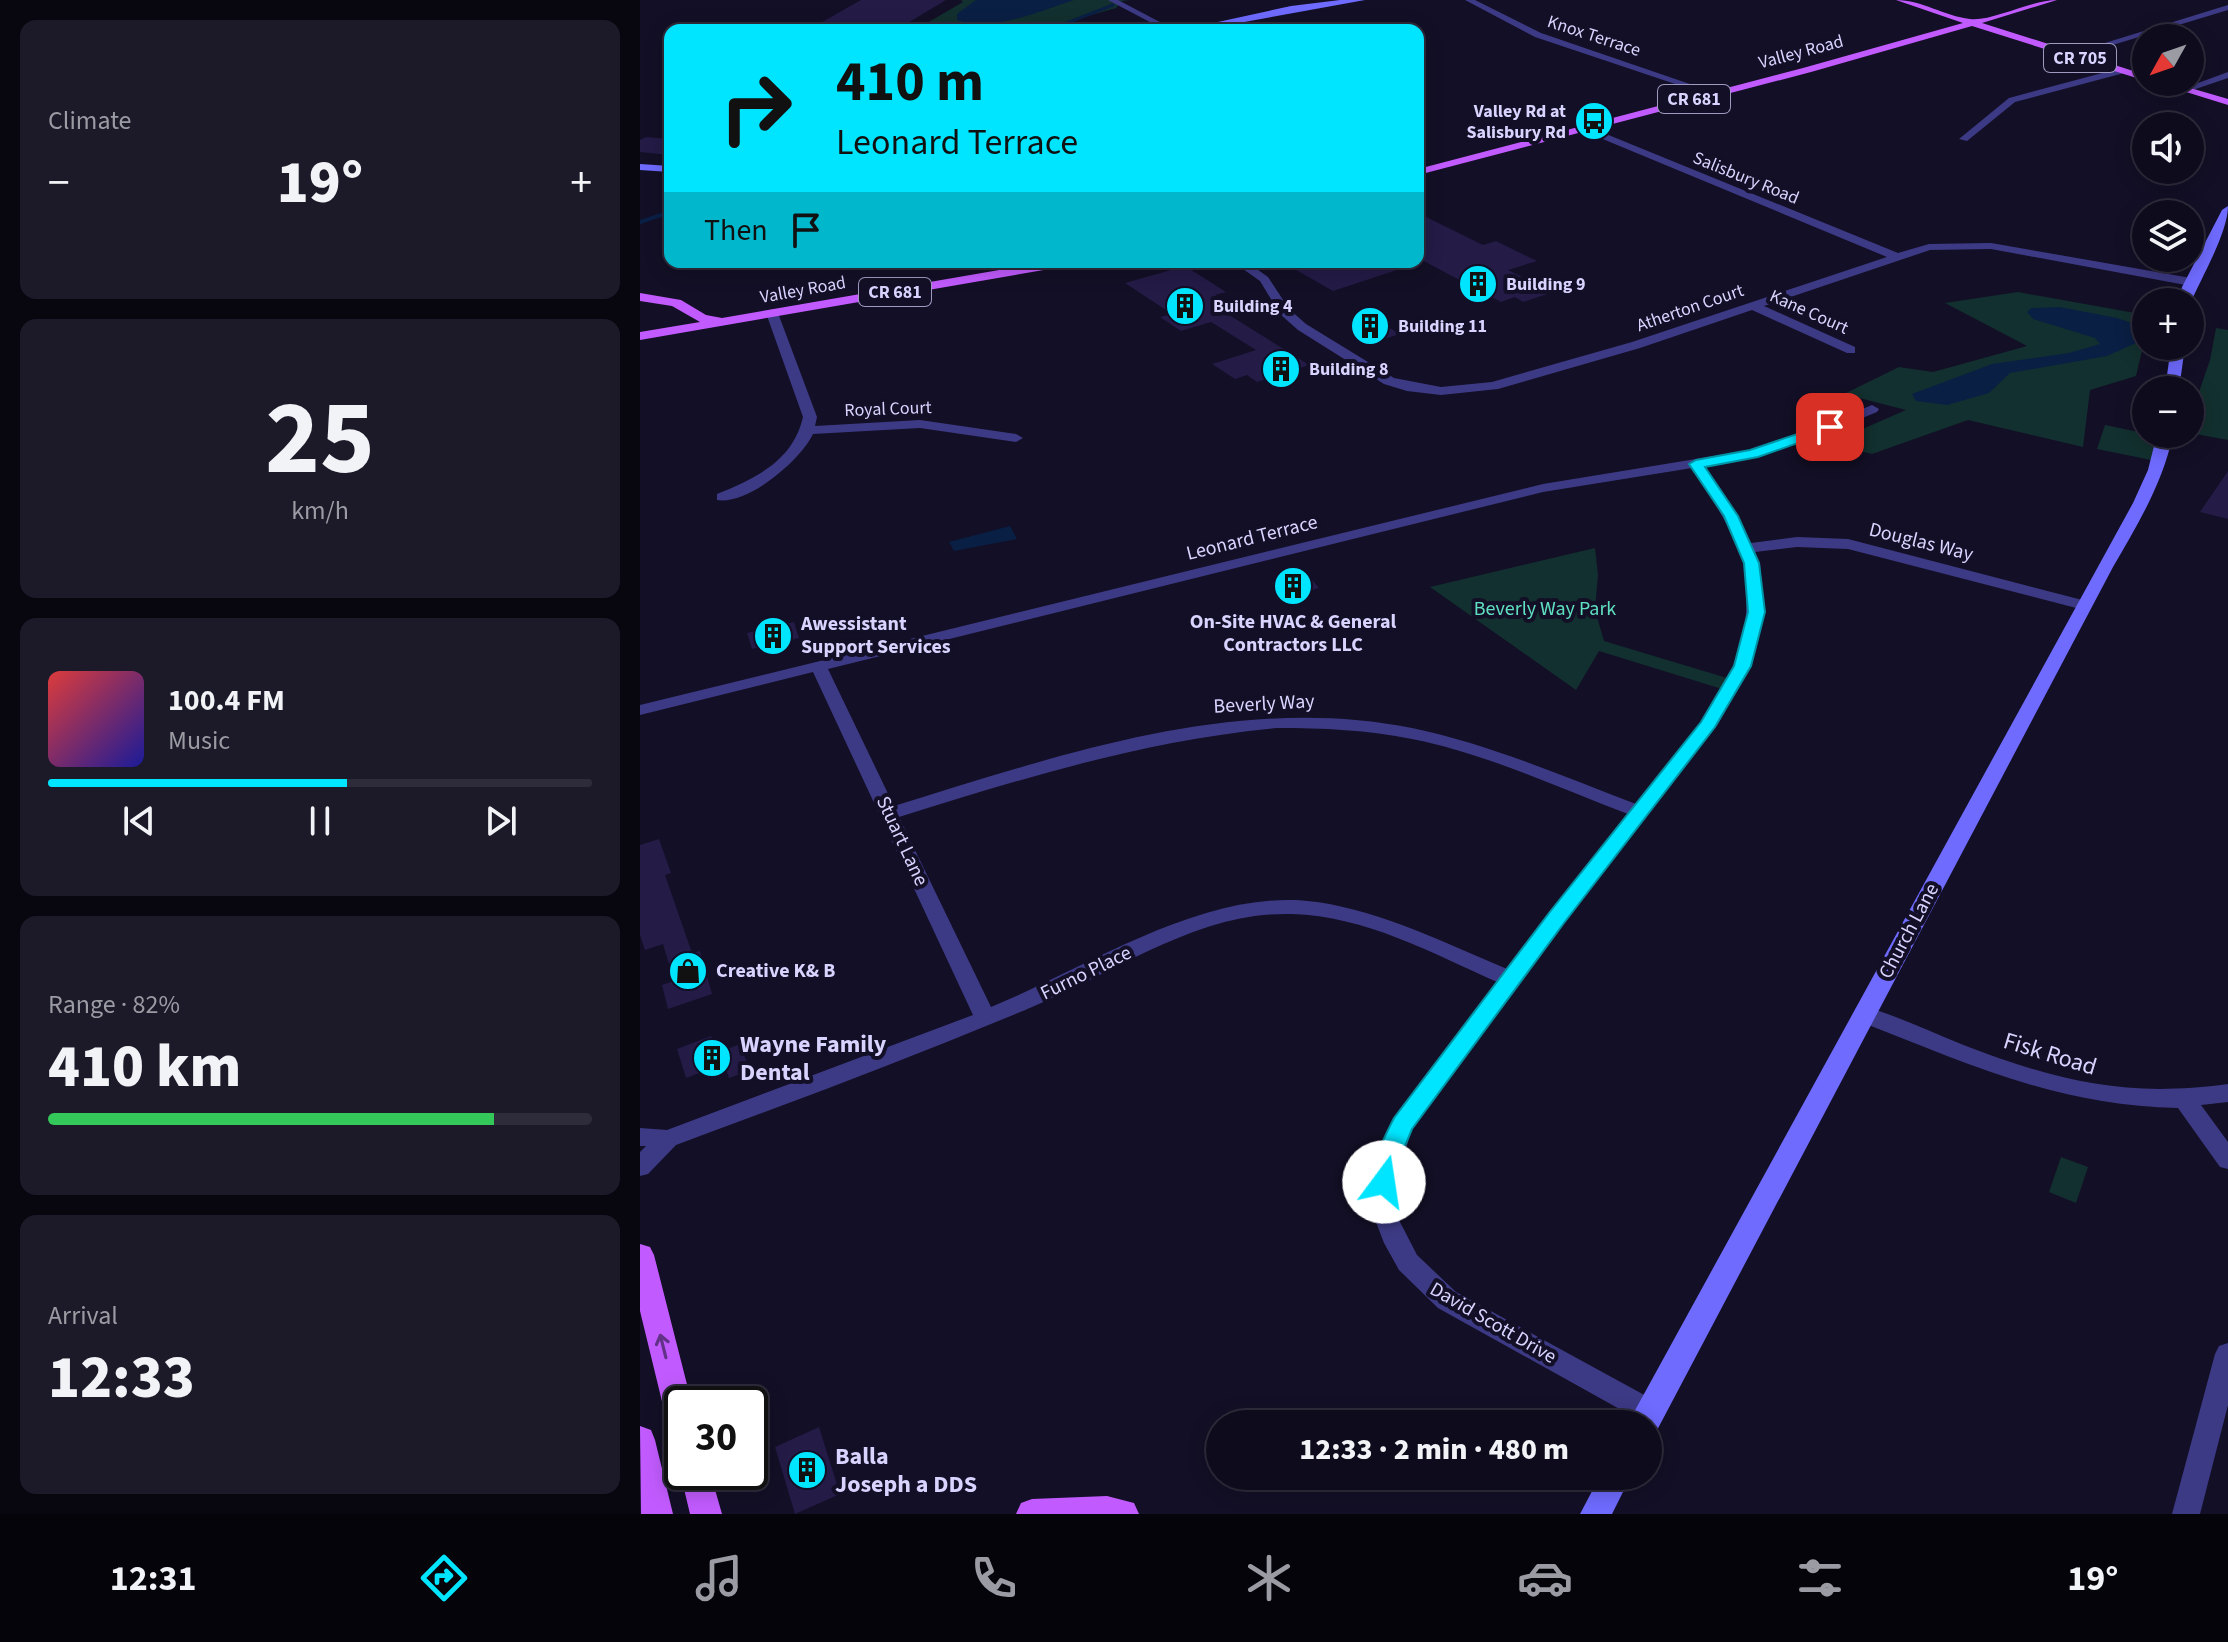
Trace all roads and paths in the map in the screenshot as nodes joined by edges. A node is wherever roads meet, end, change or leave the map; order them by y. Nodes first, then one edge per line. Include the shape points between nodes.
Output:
1 (1112, 0) edge
2 (1361, 0) edge
3 (1469, 0) edge
4 (1900, 0) edge
5 (2053, 0) edge
6 (2228, 7) edge
7 (1969, 23) junction
8 (1159, 24) edge
9 (1216, 24) edge
10 (2070, 55) junction
11 (2121, 71) junction
12 (2132, 74) edge
13 (2228, 75) edge
14 (2204, 83) edge
15 (1714, 94) junction
16 (2204, 95) edge
17 (2228, 102) edge
18 (1584, 128) junction
19 (1964, 139) dead end
20 (640, 167) edge
21 (664, 169) edge
22 (1424, 170) edge
23 (2228, 210) edge
24 (1897, 257) junction
25 (1032, 268) edge
26 (1248, 268) edge
27 (2191, 282) junction
28 (2189, 288) edge
29 (640, 297) edge
30 (656, 300) junction
31 (1753, 306) junction
32 (772, 313) junction
33 (722, 322) junction
34 (688, 328) junction
35 (640, 336) edge
36 (1851, 350) dead end
37 (1872, 409) dead end
38 (809, 430) junction
39 (1016, 438) dead end
40 (2161, 448) edge
41 (1696, 464) junction
42 (722, 497) dead end
43 (1746, 548) junction
44 (2084, 605) junction
45 (818, 665) junction
46 (640, 710) edge
47 (1640, 812) junction
48 (888, 814) junction
49 (1511, 979) junction
50 (1864, 1014) junction
51 (985, 1018) junction
52 (2228, 1093) edge
53 (2185, 1100) junction
54 (640, 1137) edge
55 (668, 1139) junction
56 (2228, 1160) edge
57 (640, 1167) edge
58 (640, 1255) edge
59 (2228, 1354) edge
60 (673, 1386) edge
61 (1633, 1410) edge
62 (1651, 1410) edge
63 (640, 1440) edge
64 (700, 1490) edge
65 (1609, 1490) edge
66 (657, 1514) edge
67 (706, 1514) edge
68 (1032, 1514) edge
69 (1123, 1514) edge
70 (1596, 1514) edge
71 (2186, 1514) edge

1 - 8 street
2 - 9 street
3 - 15 street, Knox Terrace via 1538,35
4 - 7 main road, CR 705
5 - 7 main road, Valley Road
6 - 10 street
7 - 10 main road, CR 705
7 - 15 main road, Valley Road / CR 681
10 - 11 main road, CR 705
11 - 12 main road, CR 705
11 - 19 street via 2006,103
13 - 14 street
15 - 18 main road, Valley Road / CR 681
16 - 17 main road
18 - 22 main road, Valley Road / CR 681
18 - 24 street, Salisbury Road
20 - 21 street
23 - 27 street
24 - 27 street, Atherton Court via 1929,247 1976,244
24 - 31 street, Atherton Court
25 - 32 main road, Valley Road / CR 681
26 - 31 street, Atherton Court via 1264,279 1284,311 1302,327 1389,381 1422,390 1493,386
27 - 28 street
29 - 30 main road
30 - 33 main road via 685,305 702,318
30 - 34 main road via 675,310
31 - 36 street, Kane Court
32 - 33 main road, Valley Road / CR 681
32 - 38 street via 810,417
33 - 34 main road, Valley Road / CR 681
34 - 35 main road, Valley Road / CR 681
37 - 41 street, Leonard Terrace via 1782,445
38 - 39 street, Royal Court via 920,424
38 - 42 street via 787,461
40 - 44 street, Church Lane via 2143,501
41 - 43 street, David Scott Drive
41 - 45 street, Leonard Terrace via 1543,488
43 - 44 street, Douglas Way via 1797,542 1860,546
43 - 47 street, David Scott Drive via 1756,612 1743,666 1709,724
44 - 50 street, Church Lane
45 - 46 street, Leonard Terrace
45 - 48 street, Stuart Lane
47 - 48 street, Beverly Way via 1448,743 1372,726 1303,722 1213,728 1119,746
47 - 49 street, David Scott Drive
48 - 51 street, Stuart Lane
49 - 51 street, Furno Place via 1348,915 1320,909 1257,909 1157,938
49 - 61 street, David Scott Drive via 1402,1125 1384,1182 1385,1211 1393,1239 1414,1273 1447,1300
50 - 53 street, Fisk Road via 2047,1085 2129,1100
50 - 62 street, Church Lane
51 - 55 street, Furno Place
52 - 53 street, Fisk Road
53 - 56 street
54 - 55 street, Furno Place
55 - 57 street, Furno Place
60 -> 58 main road
59 - 71 street
63 - 66 main road
64 - 67 main road
65 - 70 street
68 - 69 main road

